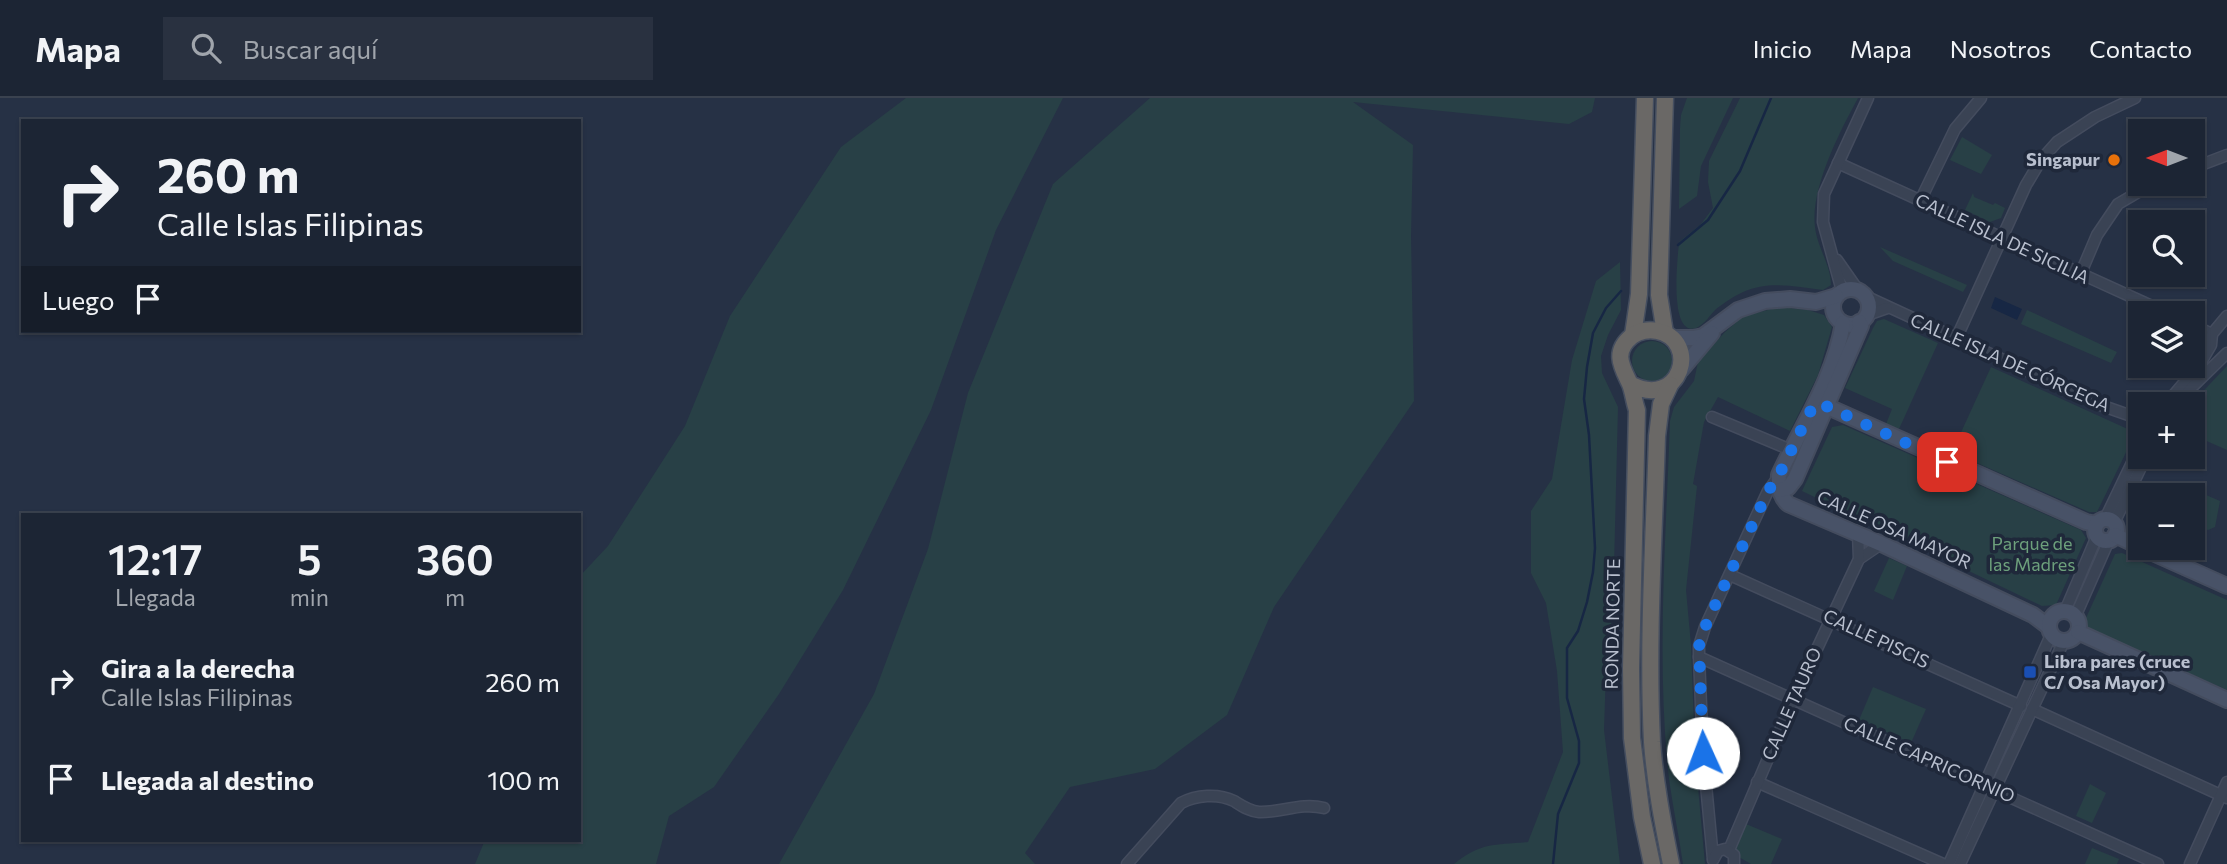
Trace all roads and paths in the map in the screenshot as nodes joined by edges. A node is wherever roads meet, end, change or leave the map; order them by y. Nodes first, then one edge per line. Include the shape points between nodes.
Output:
1 (1645, 98) edge
2 (1665, 98) edge
3 (1868, 98) edge
4 (1981, 98) edge
5 (2135, 98) edge
6 (2227, 155) edge
7 (1838, 163) junction
8 (2205, 163) edge
9 (2132, 196) edge
10 (1920, 201) junction
11 (2001, 238) junction
12 (1832, 253) junction
13 (2080, 275) junction
14 (1861, 293) junction
15 (1839, 294) junction
16 (2140, 301) edge
17 (1816, 302) junction
18 (1887, 308) junction
19 (2227, 316) edge
20 (1839, 318) junction
21 (1863, 319) junction
22 (1717, 327) junction
23 (2205, 331) edge
24 (2212, 334) junction
25 (1633, 335) junction
26 (1669, 335) junction
27 (1956, 339) junction
28 (2211, 345) junction
29 (2227, 354) edge
30 (2216, 362) junction
31 (1681, 370) junction
32 (1630, 384) junction
33 (1670, 385) junction
34 (2176, 392) edge
35 (2189, 392) edge
36 (1820, 405) junction
37 (2128, 415) edge
38 (1712, 417) dead end
39 (1791, 450) junction
40 (2131, 469) edge
41 (2139, 469) edge
42 (1780, 483) junction
43 (2106, 530) junction
44 (1858, 534) junction
45 (2128, 541) edge
46 (1881, 544) junction
47 (1858, 559) junction
48 (2170, 560) edge
49 (1730, 575) junction
50 (2227, 586) edge
51 (1831, 618) junction
52 (2073, 620) junction
53 (2055, 634) junction
54 (1699, 657) junction
55 (1793, 700) junction
56 (2227, 700) edge
57 (2026, 707) junction
58 (1757, 782) junction
59 (2227, 782) edge
60 (1990, 788) junction
61 (2224, 797) edge
62 (1324, 808) dead end
63 (1729, 850) junction
64 (1713, 861) edge
65 (1127, 864) edge
66 (1652, 864) edge
67 (1671, 864) edge
68 (1734, 864) edge
69 (1943, 864) edge
70 (1949, 864) edge
71 (1960, 864) edge
72 (2158, 864) edge
73 (2190, 864) edge

1 - 25 highway, RONDA NORTE via 1639,294
2 - 26 highway via 1659,295
3 - 7 street
4 - 10 street via 1955,129
5 - 11 street via 2057,142 2026,185
6 - 8 street
7 - 10 street, CALLE ISLA DE SICILIA
7 - 12 street via 1824,194 1823,222
9 - 13 street via 2118,204 2097,235
10 - 11 street, CALLE ISLA DE SICILIA
11 - 13 street, CALLE ISLA DE SICILIA
11 - 27 street
12 - 14 street
12 - 15 street
13 - 16 street, CALLE ISLA DE SICILIA
14 - 15 main road
14 - 18 street, CALLE ISLA DE CÓRCEGA
14 - 21 main road via 1869,305
15 - 17 main road
15 - 20 main road via 1833,302
17 - 20 main road
17 - 22 main road via 1765,301 1738,310
18 - 21 street
18 - 27 street, CALLE ISLA DE CÓRCEGA
19 - 24 street
20 - 21 main road via 1854,324
20 - 36 main road via 1838,348
21 - 36 main road
22 - 26 main road via 1693,338
22 - 31 main road
23 - 24 street
24 - 28 street
25 - 26 highway via 1649,329
25 - 32 highway, RONDA NORTE via 1620,358
26 - 31 highway via 1681,351
27 - 37 street, CALLE ISLA DE CÓRCEGA
28 - 30 street
28 - 34 street
29 - 30 street
30 - 35 street
31 - 33 highway
32 - 33 highway via 1655,391
32 - 66 highway, RONDA NORTE via 1637,410 1632,738
33 - 67 highway via 1661,404 1657,436 1651,670 1656,779
36 - 39 main road
36 - 42 main road via 1792,484 1786,490
36 - 43 main road
38 - 39 street
39 - 42 main road
40 - 43 street
41 - 43 street
42 - 44 main road, CALLE OSA MAYOR via 1788,504
42 - 49 street via 1768,491
43 - 45 main road
43 - 52 street
44 - 46 main road, CALLE OSA MAYOR
44 - 47 street, CALLE TAURO
46 - 47 street
46 - 53 main road, CALLE OSA MAYOR via 2033,615
47 - 51 street, CALLE TAURO
48 - 50 main road
49 - 51 street, CALLE PISCIS
49 - 54 street via 1705,627
51 - 55 street, CALLE TAURO
51 - 57 street, CALLE PISCIS
52 - 53 main road via 2072,639
52 - 53 main road via 2057,613 2051,619
52 - 56 main road
53 - 57 street
54 - 55 street, CALLE CAPRICORNIO
54 - 64 street
55 - 58 street, CALLE TAURO
55 - 60 street, CALLE CAPRICORNIO
57 - 60 street
57 - 61 street, CALLE PISCIS
58 - 63 street, CALLE TAURO
58 - 69 street
59 - 61 street
60 - 70 street
60 - 71 street
60 - 72 street, CALLE CAPRICORNIO
61 - 73 street
62 - 65 street via 1306,805 1256,812 1216,796 1191,798 1181,803
63 - 64 street via 1718,851
63 - 68 street

